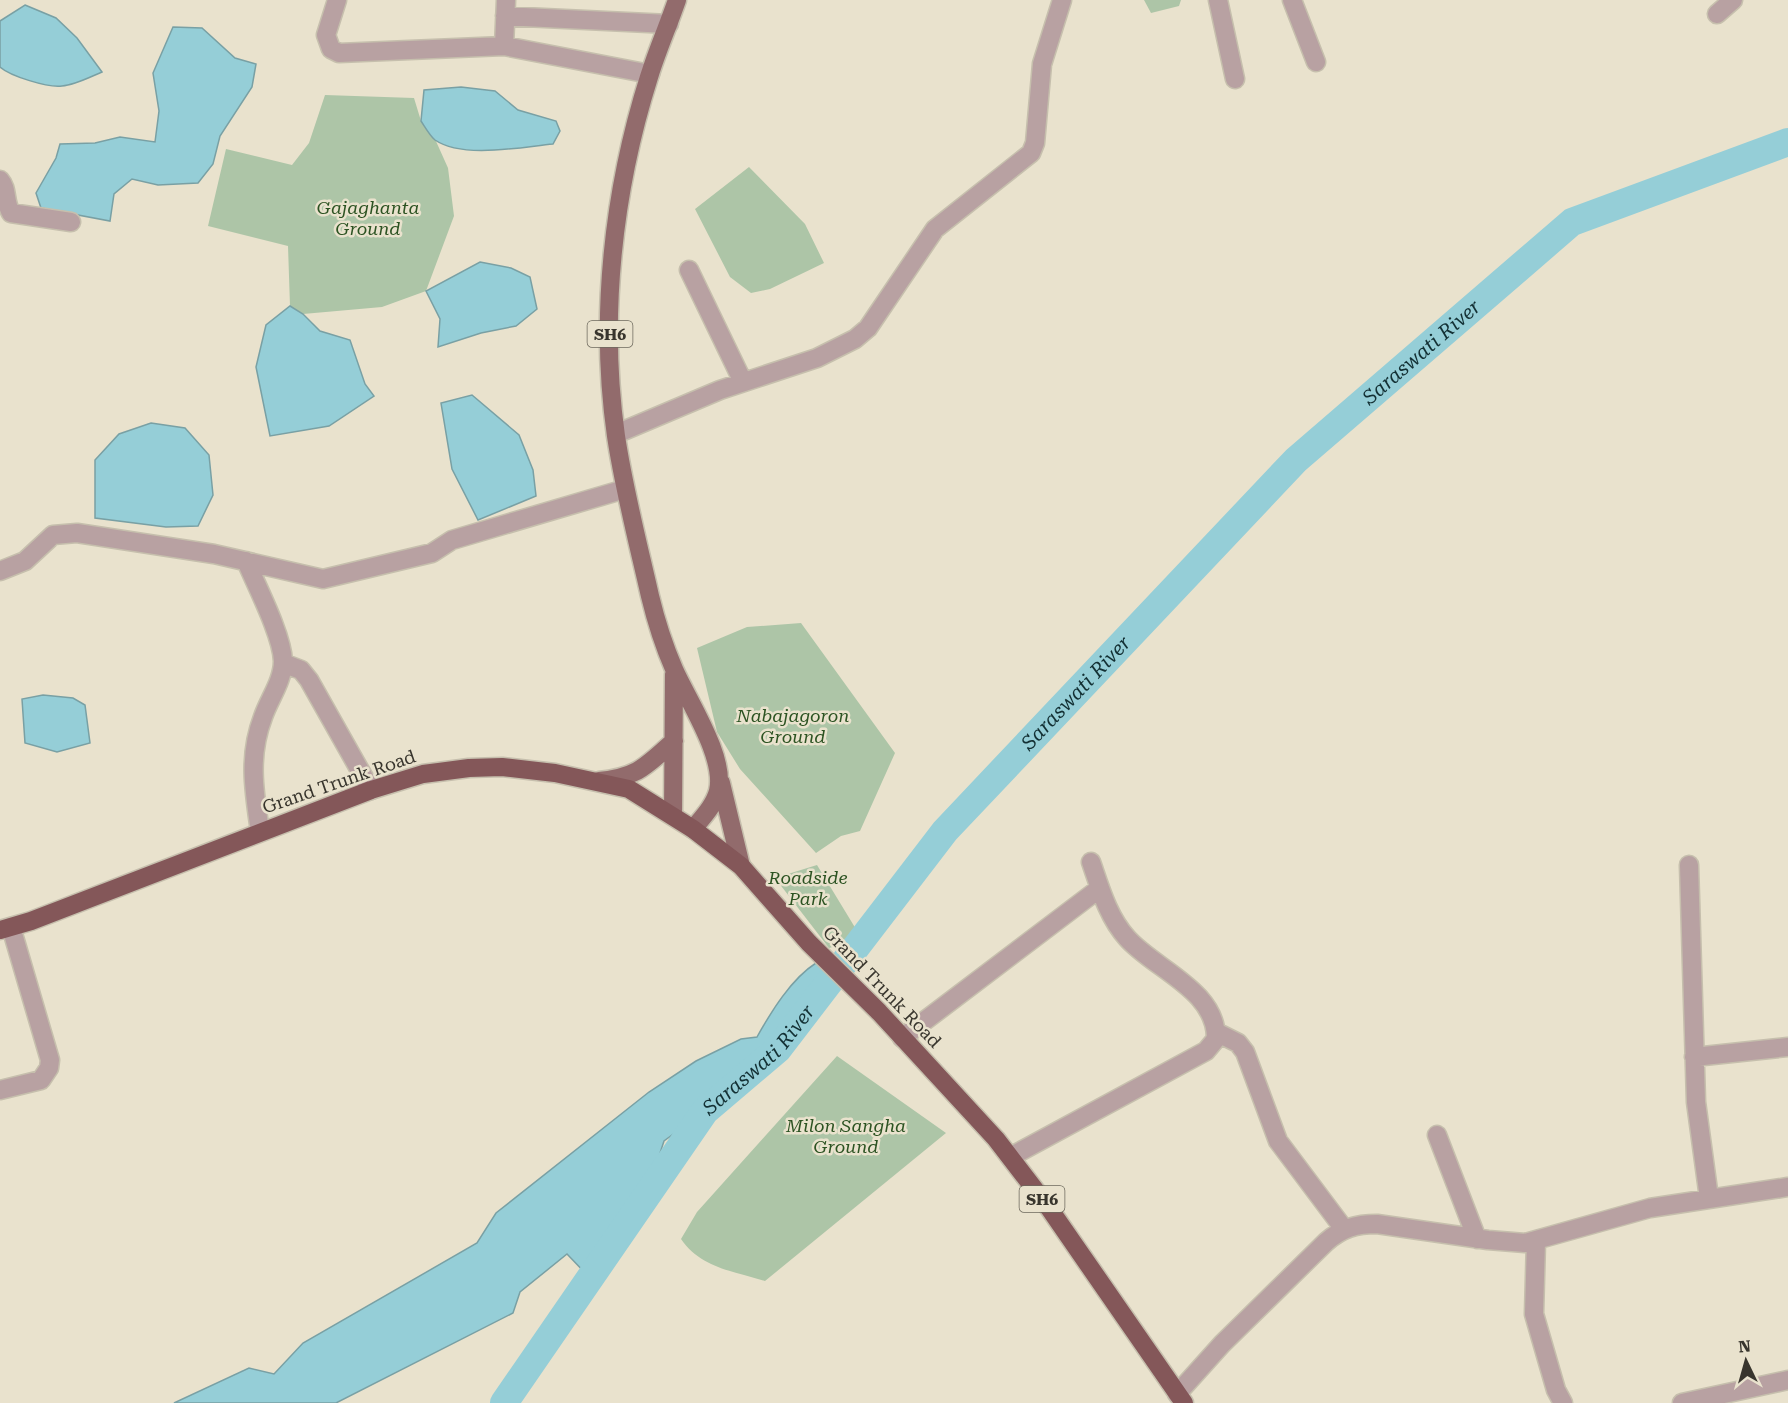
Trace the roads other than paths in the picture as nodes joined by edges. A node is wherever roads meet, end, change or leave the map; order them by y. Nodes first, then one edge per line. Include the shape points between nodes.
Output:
1 (337, 0) edge
2 (678, 0) edge
3 (1062, 0) edge
4 (1218, 0) edge
5 (1292, 0) edge
6 (1733, 0) edge
7 (506, 8) edge
8 (1717, 14) dead end
9 (669, 24) junction
10 (504, 46) junction
11 (1316, 62) dead end
12 (650, 74) junction
13 (1235, 80) dead end
14 (0, 180) edge
15 (71, 222) dead end
16 (689, 270) dead end
17 (743, 382) junction
18 (616, 434) junction
19 (625, 489) junction
20 (246, 561) junction
21 (0, 571) edge
22 (283, 663) junction
23 (674, 669) junction
24 (674, 741) junction
25 (719, 776) junction
26 (597, 781) junction
27 (371, 790) junction
28 (673, 816) junction
29 (693, 829) junction
30 (260, 831) junction
31 (1091, 862) dead end
32 (1689, 865) dead end
33 (741, 866) junction
34 (1100, 888) junction
35 (6, 928) edge
36 (1216, 1032) junction
37 (902, 1038) junction
38 (1788, 1047) edge
39 (1694, 1057) junction
40 (0, 1090) edge
41 (1437, 1135) dead end
42 (1010, 1157) junction
43 (1788, 1187) edge
44 (1709, 1198) junction
45 (1344, 1229) junction
46 (1477, 1239) junction
47 (1536, 1240) junction
48 (1788, 1380) edge
49 (1180, 1398) edge
50 (1563, 1403) edge
51 (1682, 1403) edge

1 - 10 street via 326,35 331,49 339,53
2 - 9 main road, SH6
3 - 17 street via 1042,64 1031,153 935,229 868,328 855,339 817,358
4 - 13 street
5 - 11 street
6 - 8 street
7 - 9 street
7 - 10 street
9 - 12 main road, SH6
10 - 12 street
12 - 18 main road, SH6 via 621,190 615,239 610,338
14 - 15 street via 11,213
16 - 17 street
17 - 18 street
18 - 19 main road, SH6
19 - 20 street via 452,540 432,553 323,579
19 - 23 main road, SH6 via 656,619
20 - 21 street via 77,533 53,535 25,561
20 - 22 street via 275,632
22 - 27 street via 301,670 309,680
22 - 30 street via 262,718 253,756
23 - 24 main road, SH6
23 - 25 main road, SH6 via 705,733
24 - 26 main road via 637,772
24 - 28 main road, SH6
25 - 29 main road via 715,799
25 - 33 main road
26 - 27 highway, Grand Trunk Road via 502,767 423,774
26 - 28 highway, Grand Trunk Road via 629,789
27 - 30 highway, Grand Trunk Road
28 - 29 highway, Grand Trunk Road / SH6
29 - 33 highway, Grand Trunk Road / SH6
30 - 35 highway, Grand Trunk Road
31 - 34 street
32 - 39 street
33 - 37 highway, Grand Trunk Road / SH6
34 - 36 street via 1125,936 1192,991
34 - 37 street
35 - 40 street via 50,1060 41,1080
36 - 42 street via 1214,1045 1206,1051
36 - 45 street via 1238,1043 1245,1052 1278,1141
37 - 42 highway, Grand Trunk Road / SH6
38 - 39 street
39 - 44 street via 1699,1134
41 - 46 street
42 - 49 highway, Grand Trunk Road / SH6
43 - 44 street
44 - 47 street via 1650,1209
45 - 46 street via 1377,1224
45 - 49 street via 1246,1321
46 - 47 street via 1512,1243
47 - 50 street via 1534,1314
48 - 51 street

